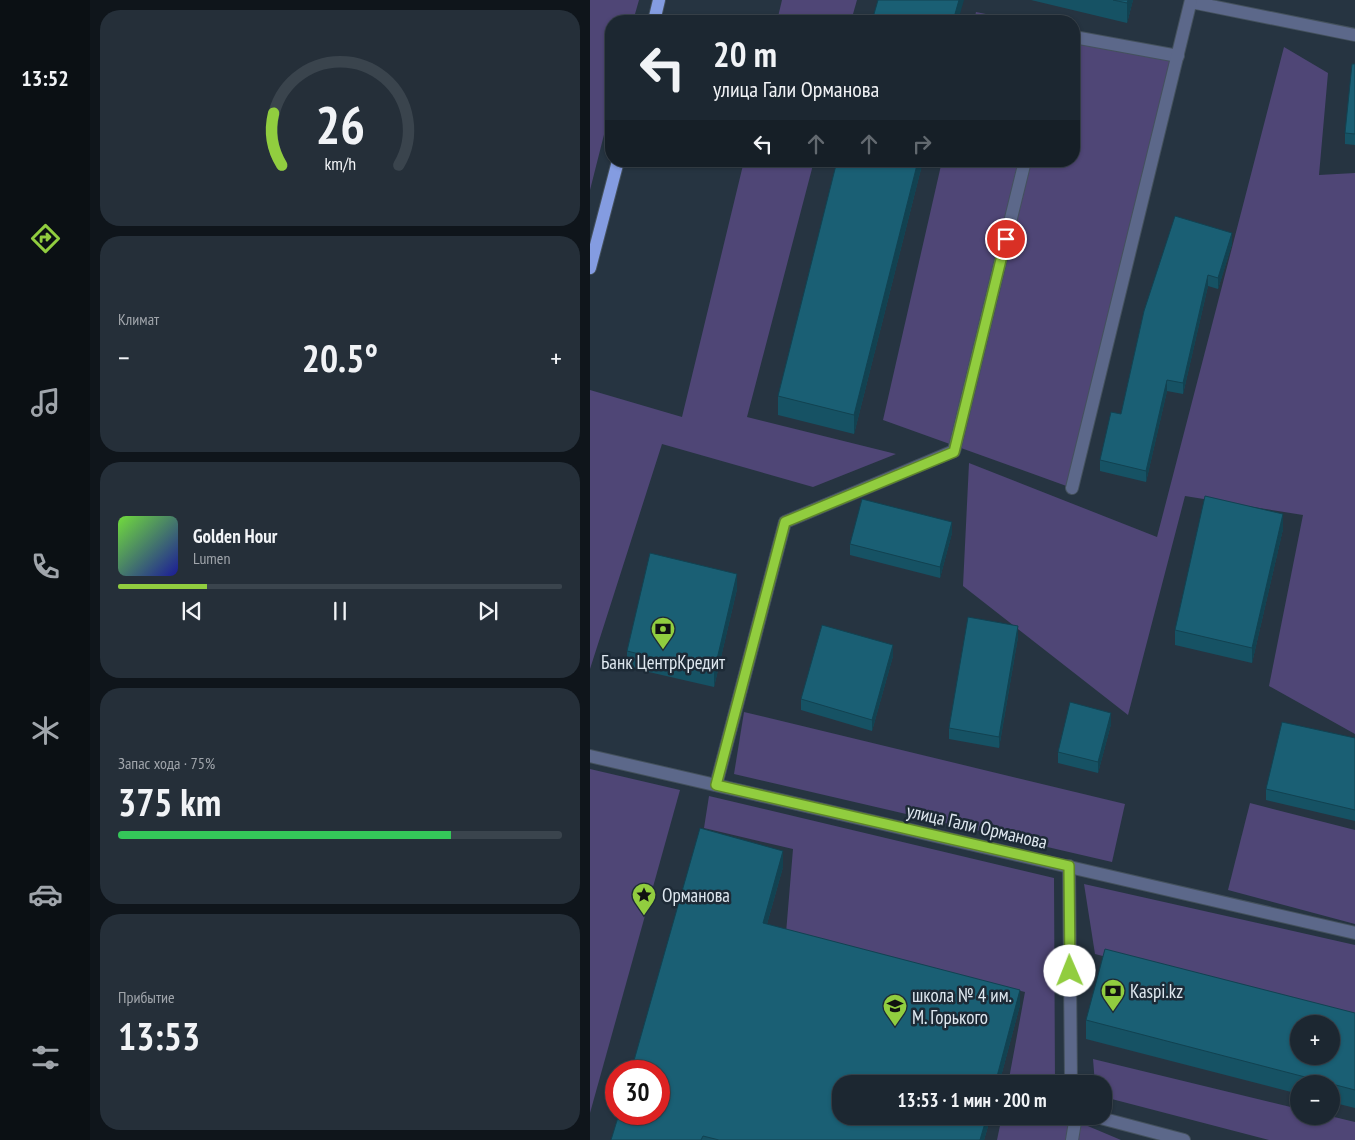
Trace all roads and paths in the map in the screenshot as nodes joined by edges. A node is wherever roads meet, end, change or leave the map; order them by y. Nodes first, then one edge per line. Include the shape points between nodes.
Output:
1 (659, 0) edge
2 (1191, 1) edge
3 (655, 15) edge
4 (1355, 35) edge
5 (1080, 38) edge
6 (1178, 56) junction
7 (616, 167) edge
8 (1023, 167) edge
9 (590, 268) edge
10 (1072, 488) dead end
11 (590, 756) edge
12 (716, 785) junction
13 (1069, 866) junction
14 (1355, 933) edge
15 (1071, 1075) edge
16 (1112, 1121) edge
17 (1074, 1125) edge
18 (1072, 1140) edge
19 (1184, 1140) edge

1 - 3 main road
2 - 4 street
2 - 6 street
5 - 6 street
6 - 10 street
7 - 9 main road
8 - 12 street via 954,452 785,522
11 - 12 street, улица Гали Орманова
12 - 13 street, улица Гали Орманова
13 - 14 street, улица Гали Орманова
13 - 15 street
16 - 19 street
17 - 18 street

